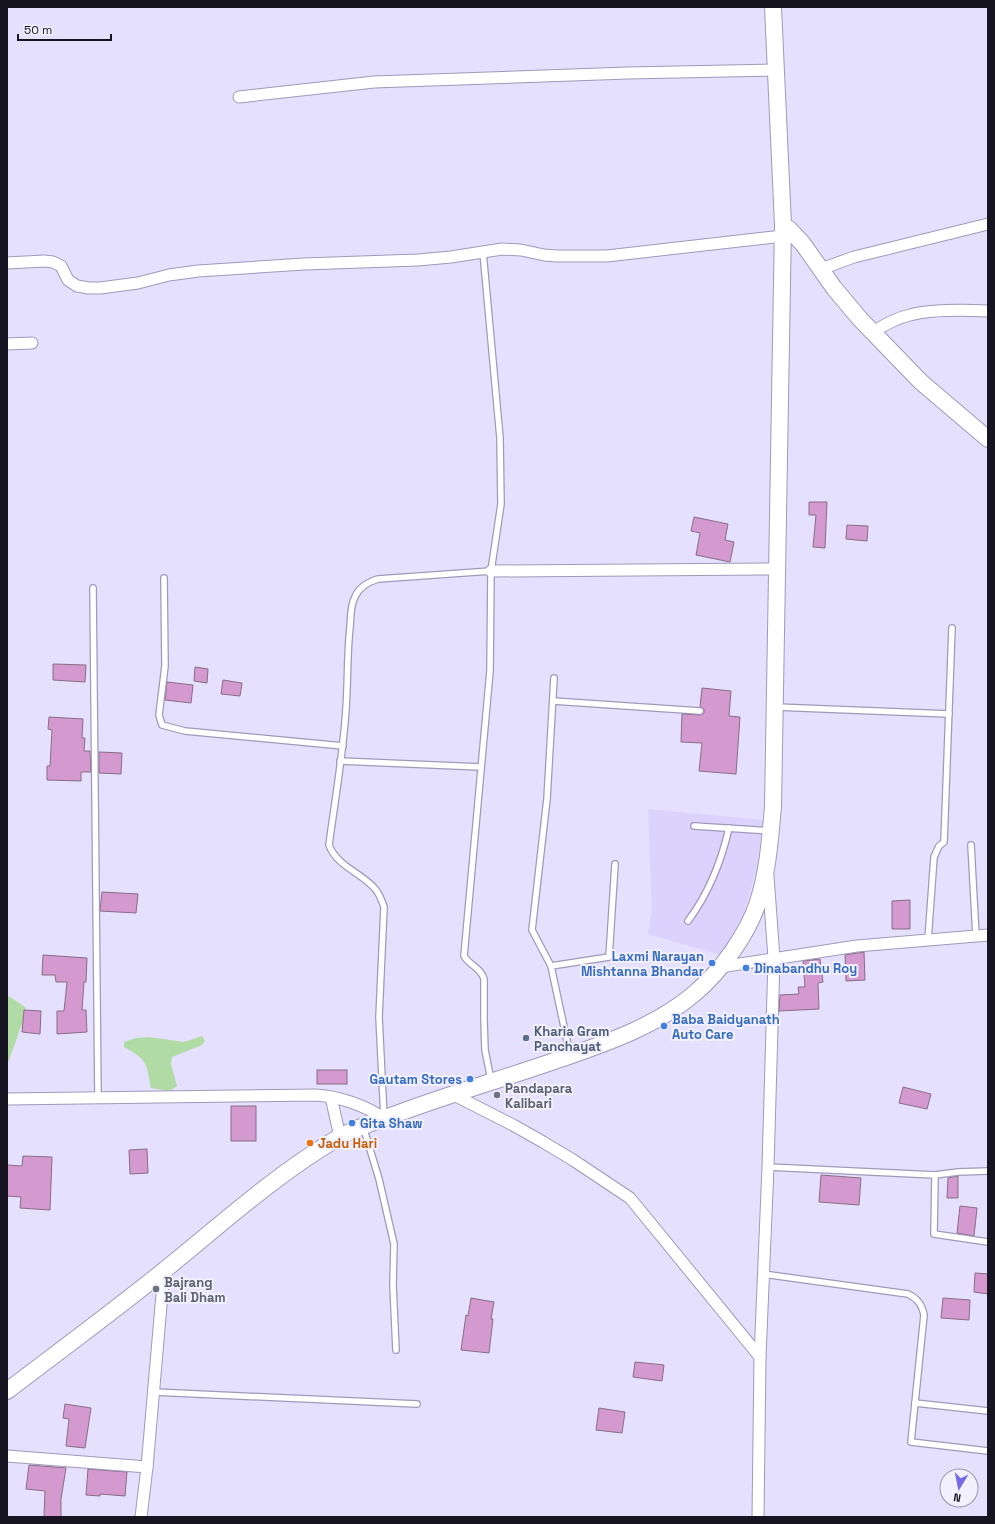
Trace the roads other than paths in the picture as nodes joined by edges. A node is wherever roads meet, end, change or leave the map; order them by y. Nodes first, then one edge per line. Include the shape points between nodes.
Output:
1 (773, 7) edge
2 (776, 70) junction
3 (239, 97) dead end
4 (988, 224) edge
5 (783, 230) junction
6 (483, 252) junction
7 (7, 263) edge
8 (820, 269) junction
9 (988, 311) edge
10 (873, 332) junction
11 (7, 344) edge
12 (32, 344) dead end
13 (988, 439) edge
14 (778, 568) junction
15 (491, 571) junction
16 (164, 578) dead end
17 (93, 588) dead end
18 (952, 628) dead end
19 (554, 678) dead end
20 (553, 701) junction
21 (775, 707) junction
22 (700, 711) dead end
23 (949, 714) junction
24 (343, 746) junction
25 (340, 761) junction
26 (481, 767) junction
27 (694, 826) dead end
28 (729, 828) junction
29 (771, 831) junction
30 (971, 845) dead end
31 (615, 864) dead end
32 (768, 865) junction
33 (688, 921) dead end
34 (988, 935) edge
35 (976, 936) junction
36 (928, 940) junction
37 (774, 958) junction
38 (551, 966) junction
39 (720, 967) junction
40 (570, 1055) junction
41 (491, 1082) junction
42 (452, 1094) junction
43 (331, 1096) junction
44 (98, 1097) junction
45 (7, 1099) edge
46 (384, 1118) junction
47 (363, 1126) junction
48 (340, 1137) junction
49 (768, 1167) junction
50 (988, 1171) edge
51 (935, 1175) junction
52 (988, 1242) edge
53 (164, 1271) junction
54 (764, 1274) junction
55 (396, 1350) dead end
56 (760, 1357) junction
57 (7, 1391) edge
58 (154, 1392) junction
59 (915, 1403) junction
60 (417, 1404) dead end
61 (988, 1411) edge
62 (988, 1451) edge
63 (7, 1456) edge
64 (147, 1467) junction
65 (142, 1517) edge
66 (758, 1517) edge

1 - 2 main road
2 - 3 street via 374,82
2 - 5 main road
4 - 8 street via 854,257
5 - 6 street via 607,256 557,256 502,249
5 - 8 main road via 787,227 796,236
5 - 14 main road
6 - 7 street via 418,260 198,271 138,283 95,288 77,286 68,280 61,266 53,262
6 - 15 lane via 500,438 501,504
8 - 10 main road via 848,306
9 - 10 street via 911,314
10 - 13 main road via 921,382
11 - 12 street
14 - 15 street
14 - 21 main road
15 - 24 lane via 378,579 366,583 357,592 351,609
15 - 26 lane via 490,671
16 - 24 lane via 165,666 159,715 162,726 185,731
17 - 44 lane
18 - 23 lane
19 - 20 lane
20 - 22 lane
20 - 38 lane via 547,799 532,930
21 - 23 lane
21 - 29 main road
23 - 36 lane via 944,842 934,856
24 - 25 lane
25 - 26 lane
25 - 46 lane via 329,845 336,857 376,890 384,907 379,1017
26 - 41 lane via 464,956 482,973 484,979 485,1050
27 - 28 lane
28 - 29 lane
28 - 33 lane via 725,847 711,883
29 - 32 main road
30 - 35 lane
31 - 38 lane via 609,957
32 - 37 street
32 - 39 main road via 758,903 747,927
34 - 35 street
35 - 36 street
36 - 37 street via 857,946
37 - 39 street
37 - 49 street
38 - 40 lane
39 - 40 main road via 695,993 662,1016 609,1042
40 - 41 main road
41 - 42 main road
42 - 46 main road
42 - 56 street via 543,1142 630,1198
43 - 44 street
43 - 46 street via 350,1101
43 - 48 street
44 - 45 street
46 - 47 main road
47 - 48 main road
47 - 55 lane via 379,1179 394,1244
48 - 53 main road via 291,1168
49 - 51 lane
49 - 54 street
50 - 51 lane
51 - 52 lane via 934,1234
53 - 57 main road
53 - 58 street
54 - 56 street
54 - 59 lane via 913,1296 921,1305 924,1315
56 - 66 street
58 - 60 lane
58 - 64 street
59 - 61 lane
59 - 62 lane via 911,1442
63 - 64 street
64 - 65 street

